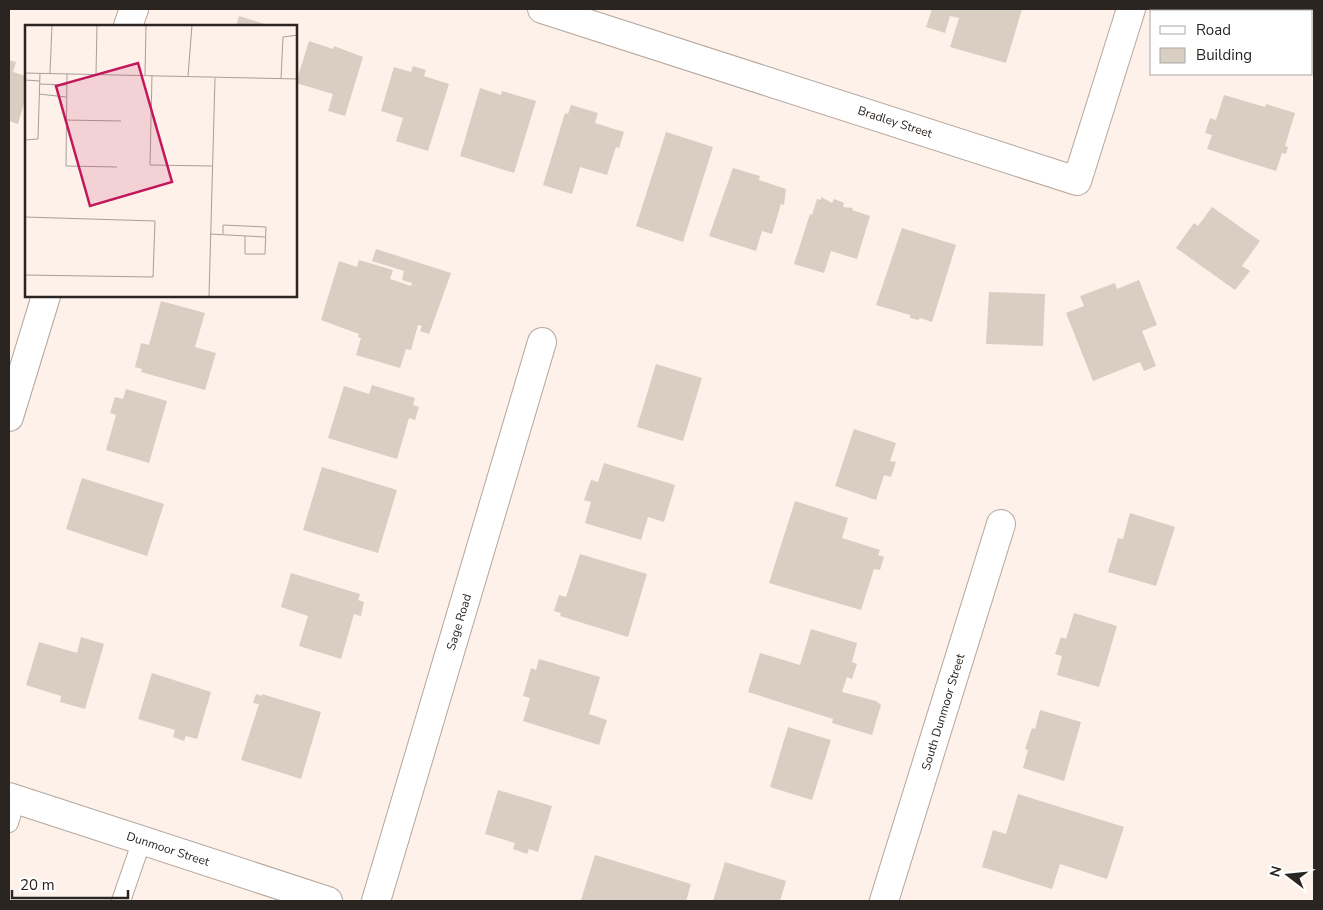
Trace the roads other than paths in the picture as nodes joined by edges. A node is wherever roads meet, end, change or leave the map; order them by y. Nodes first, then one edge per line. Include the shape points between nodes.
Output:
1 (134, 9) edge
2 (542, 9) edge
3 (1131, 9) edge
4 (128, 25) edge
5 (45, 298) edge
6 (542, 342) dead end
7 (9, 417) edge
8 (1001, 524) dead end
9 (11, 806) edge
10 (142, 840) junction
11 (121, 901) edge
12 (328, 901) edge
13 (376, 901) edge
14 (884, 901) edge

1 - 4 street
2 - 3 street, Bradley Street via 1077,181
5 - 7 street
6 - 13 street, Sage Road
8 - 14 street, South Dunmoor Street
9 - 10 street, Dunmoor Street
10 - 11 lane
10 - 12 street, Dunmoor Street

